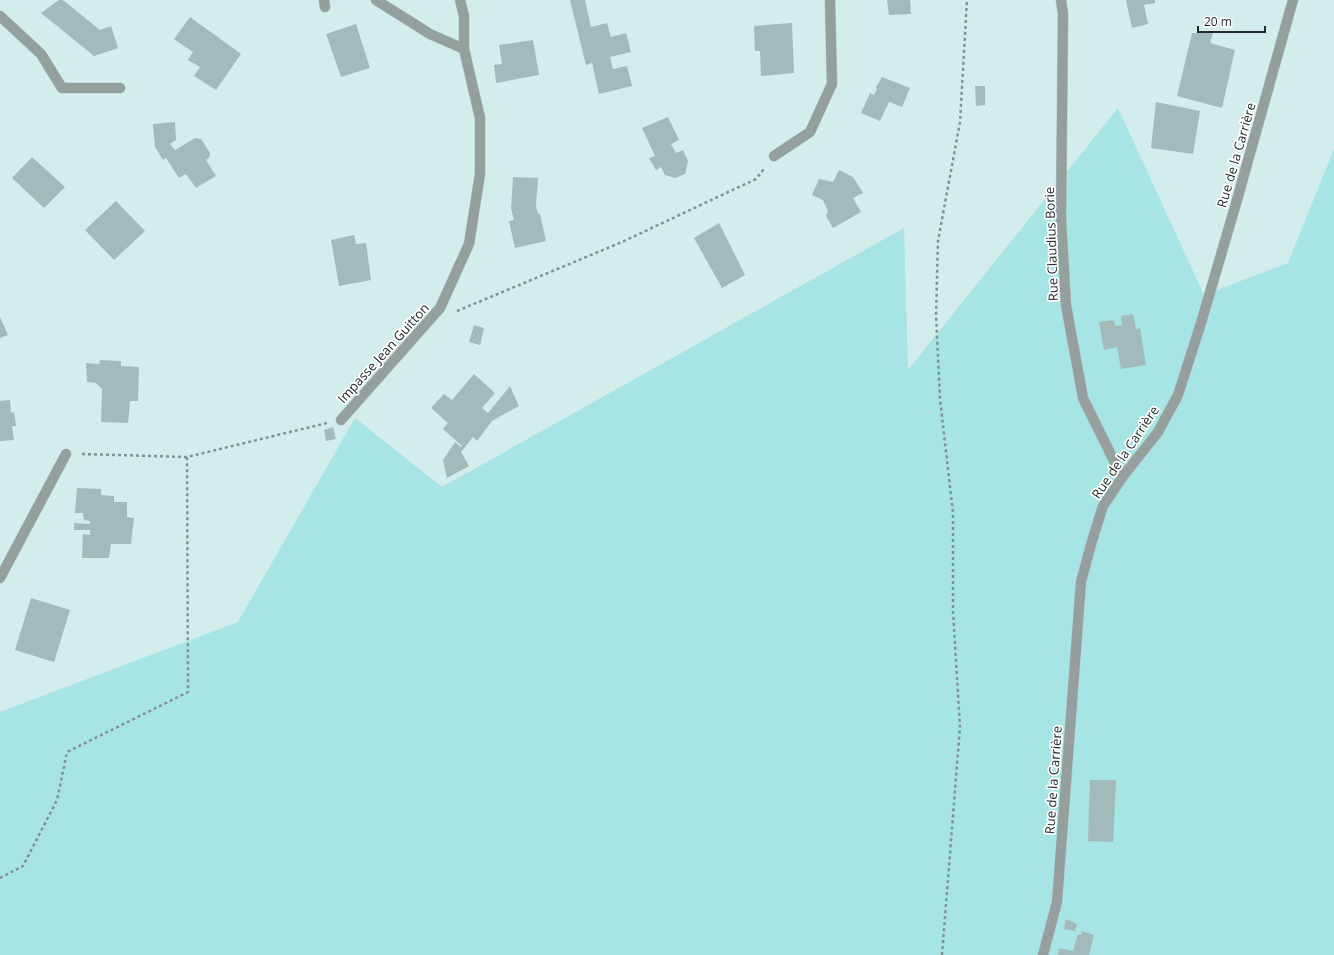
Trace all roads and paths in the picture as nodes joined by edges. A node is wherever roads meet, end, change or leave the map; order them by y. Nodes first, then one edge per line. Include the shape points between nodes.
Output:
1 (376, 0) edge
2 (460, 0) edge
3 (830, 0) edge
4 (967, 0) edge
5 (1061, 0) edge
6 (1293, 0) edge
7 (0, 16) edge
8 (464, 49) junction
9 (120, 88) dead end
10 (774, 156) joint
11 (452, 313) dead end
12 (341, 420) joint
13 (66, 454) joint
14 (187, 458) junction
15 (1124, 475) junction
16 (0, 578) edge
17 (0, 878) edge
18 (942, 955) edge
19 (1043, 955) edge

1 - 8 street via 430,34
2 - 8 street, Impasse Jean Guitton via 464,16
3 - 10 street via 832,84 810,132
4 - 18 path via 960,122 938,241 936,316 940,399 953,513 954,611 960,727
5 - 15 street, Rue Claudius Borie via 1061,218 1066,305 1083,398 1116,465
6 - 15 street, Rue de la Carrière via 1220,258 1178,395 1158,432
7 - 9 street via 40,54 62,88
8 - 12 street, Impasse Jean Guitton via 480,118 480,174 468,244 440,308
10 - 11 path via 756,179 622,242
12 - 14 path
13 - 14 path
13 - 16 street
14 - 17 path via 188,692 67,752 57,800 23,866
15 - 19 street, Rue de la Carrière via 1103,506 1081,582 1056,902

